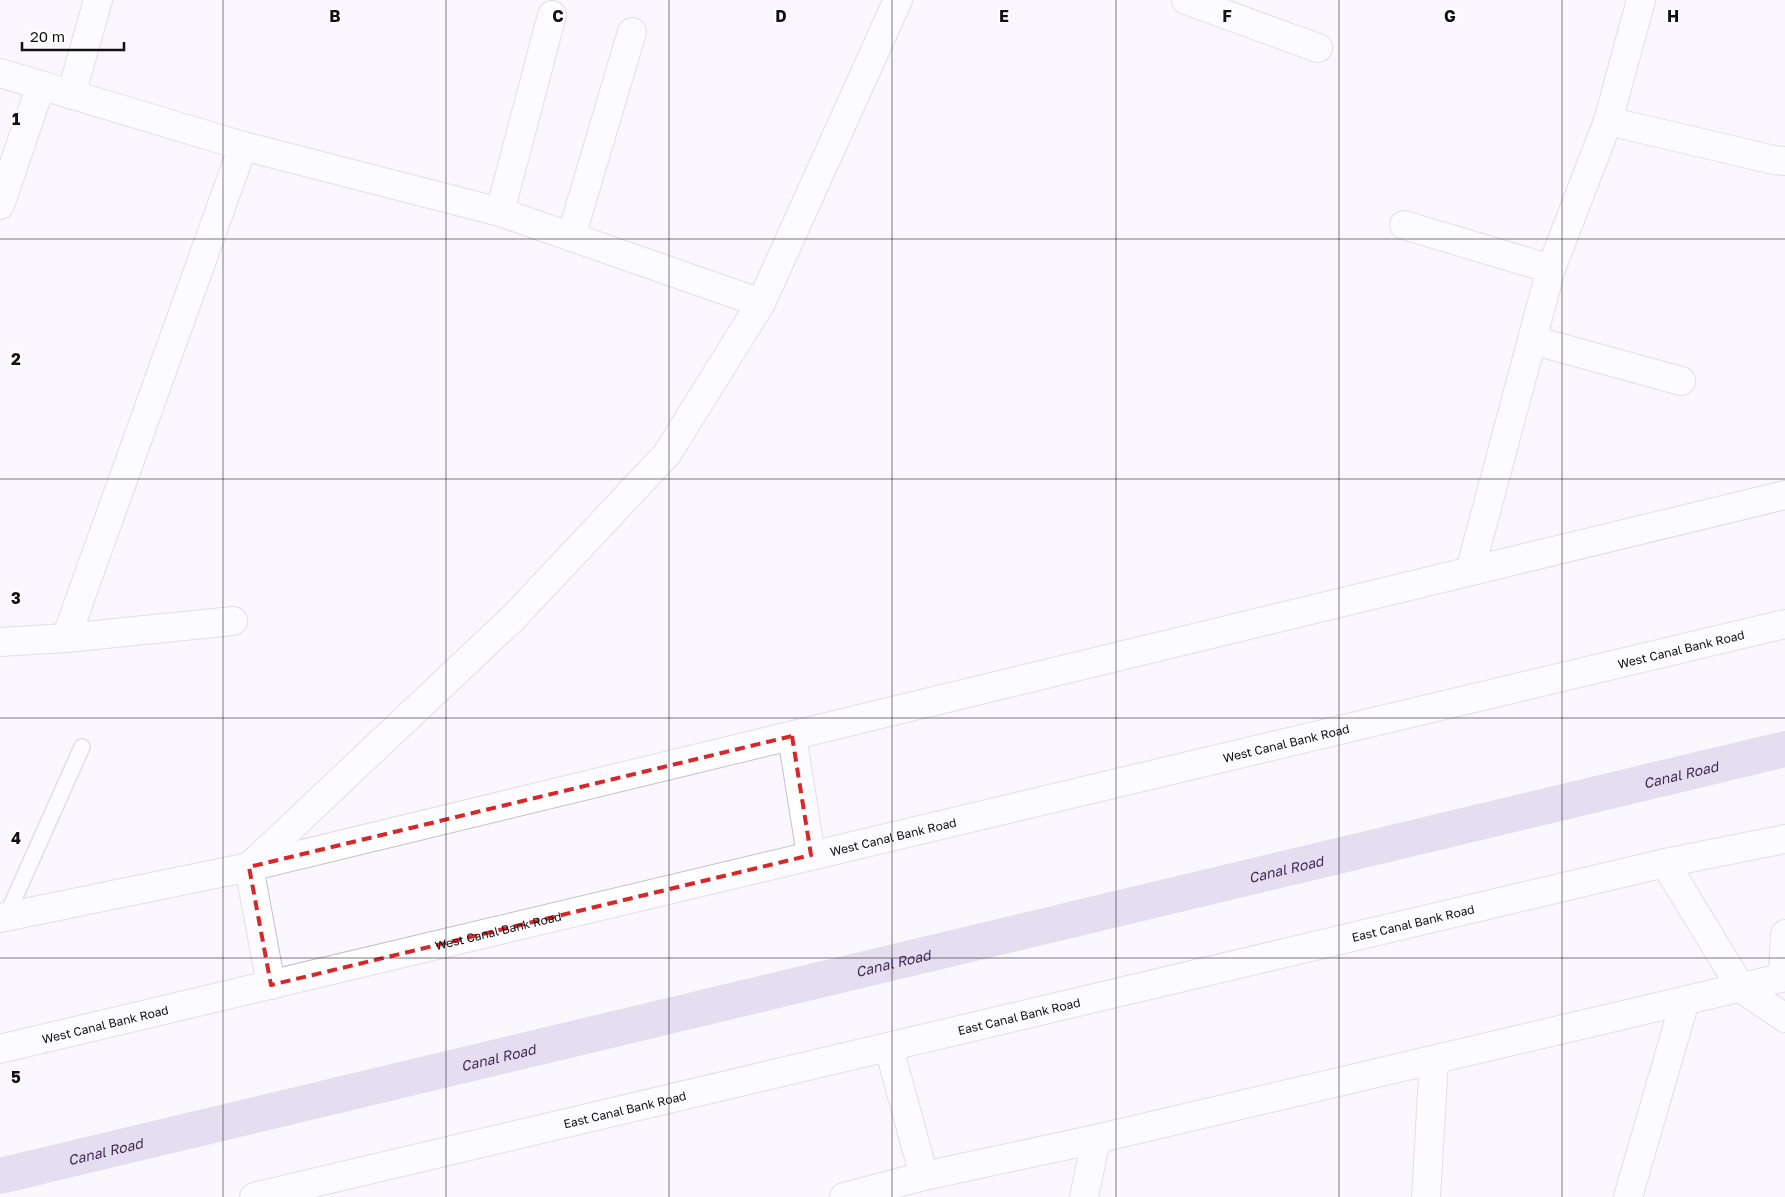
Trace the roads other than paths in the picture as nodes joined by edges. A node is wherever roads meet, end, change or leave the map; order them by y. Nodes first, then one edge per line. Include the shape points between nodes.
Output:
1 (98, 0) edge
2 (898, 0) edge
3 (1186, 0) edge
4 (1641, 0) edge
5 (552, 15) dead end
6 (632, 32) dead end
7 (1318, 48) dead end
8 (0, 73) edge
9 (41, 85) junction
10 (72, 95) junction
11 (1608, 121) junction
12 (243, 146) junction
13 (1785, 161) edge
14 (0, 205) edge
15 (500, 212) junction
16 (1404, 225) dead end
17 (571, 236) junction
18 (1551, 269) junction
19 (760, 303) junction
20 (1532, 340) junction
21 (1681, 381) dead end
22 (1785, 495) edge
23 (1470, 570) junction
24 (233, 621) dead end
25 (1785, 624) edge
26 (66, 638) junction
27 (0, 642) edge
28 (792, 736) junction
29 (82, 748) dead end
30 (1785, 839) edge
31 (811, 855) junction
32 (1666, 863) junction
33 (249, 867) junction
34 (3, 918) edge
35 (1785, 934) edge
36 (1784, 977) edge
37 (271, 985) junction
38 (1741, 988) junction
39 (1685, 1001) junction
40 (1785, 1018) edge
41 (889, 1048) junction
42 (0, 1049) edge
43 (1434, 1060) junction
44 (1096, 1139) junction
45 (924, 1176) junction
46 (254, 1197) edge
47 (844, 1197) edge
48 (1084, 1197) edge
49 (1426, 1197) edge
50 (1628, 1197) edge

1 - 10 main road
2 - 19 main road
3 - 7 main road
4 - 11 main road
5 - 15 main road
6 - 17 main road
8 - 9 main road
9 - 10 main road
9 - 14 main road
10 - 12 main road
11 - 13 main road
11 - 18 main road
12 - 15 main road
12 - 26 main road
15 - 17 main road
16 - 18 main road
17 - 19 main road
18 - 20 main road
19 - 33 main road via 667,454 514,618
20 - 21 main road
20 - 23 main road
22 - 23 main road
23 - 28 main road
24 - 26 main road
25 - 31 main road, West Canal Bank Road
26 - 27 main road
28 - 31 main road
28 - 33 main road
29 - 34 lane
30 - 32 main road, East Canal Bank Road
31 - 37 main road, West Canal Bank Road
32 - 38 main road
32 - 41 main road, East Canal Bank Road
33 - 34 main road
33 - 37 main road
35 - 36 main road
36 - 38 main road
37 - 42 main road, West Canal Bank Road
38 - 39 main road
38 - 40 main road
39 - 43 main road
39 - 50 main road
41 - 45 main road
41 - 46 main road, East Canal Bank Road
43 - 44 main road
43 - 49 main road
44 - 45 main road
44 - 48 main road
45 - 47 main road

